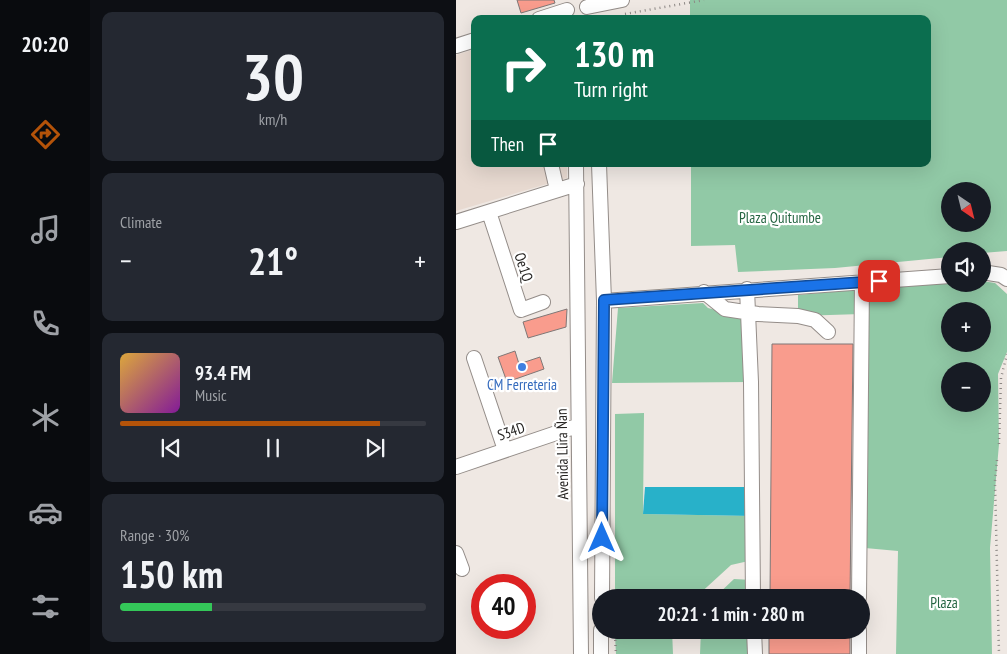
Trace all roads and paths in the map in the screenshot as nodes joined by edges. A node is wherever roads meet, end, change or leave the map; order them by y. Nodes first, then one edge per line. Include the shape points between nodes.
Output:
1 (622, 0) edge
2 (704, 0) edge
3 (587, 8) edge
4 (567, 9) edge
5 (550, 15) edge
6 (616, 15) dead end
7 (471, 41) edge
8 (456, 46) edge
9 (552, 167) edge
10 (576, 167) edge
11 (599, 167) edge
12 (577, 184) junction
13 (557, 190) junction
14 (489, 212) junction
15 (456, 222) edge
16 (991, 273) edge
17 (941, 277) edge
18 (1007, 279) edge
19 (862, 282) junction
20 (747, 289) junction
21 (704, 292) junction
22 (604, 300) junction
23 (543, 302) dead end
24 (749, 313) junction
25 (828, 332) dead end
26 (1007, 354) edge
27 (474, 358) dead end
28 (577, 426) junction
29 (999, 444) dead end
30 (506, 450) junction
31 (997, 460) dead end
32 (456, 467) edge
33 (456, 553) edge
34 (462, 569) dead end
35 (602, 589) edge
36 (753, 589) edge
37 (859, 589) edge
38 (602, 639) edge
39 (616, 639) edge
40 (754, 639) edge
41 (859, 639) edge
42 (581, 654) edge
43 (601, 654) edge
44 (616, 654) edge
45 (755, 654) edge
46 (859, 654) edge
47 (999, 654) edge

1 - 3 street
2 - 6 path
4 - 5 street
7 - 8 street
9 - 13 street
10 - 12 street, Avenida Llira Ñan
11 - 22 street
12 - 13 street
12 - 28 street, Avenida Llira Ñan
13 - 14 street
14 - 15 street
14 - 23 street, Oe1Q via 520,310
16 - 18 street via 1001,274
17 - 19 street
19 - 20 street
19 - 37 street
20 - 21 street
20 - 24 street
21 - 22 street
21 - 24 street via 725,309
22 - 35 street
24 - 25 street via 815,320
24 - 36 street
26 - 29 path via 1001,378
27 - 30 street
28 - 30 street, S34D
28 - 42 street, Avenida Llira Ñan
30 - 32 street, S34D
31 - 47 path
33 - 34 street
38 - 43 street
39 - 44 path
40 - 45 street
41 - 46 street

